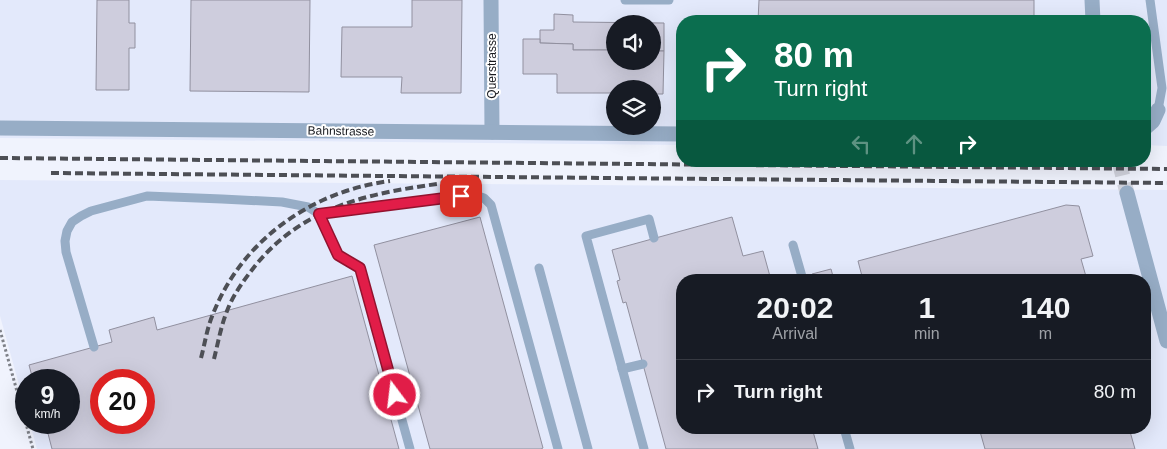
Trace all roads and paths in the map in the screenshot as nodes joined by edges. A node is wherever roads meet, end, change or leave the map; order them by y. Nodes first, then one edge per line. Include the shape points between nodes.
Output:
1 (492, 0) edge
2 (625, 0) edge
3 (668, 0) edge
4 (1092, 0) edge
5 (1150, 0) edge
6 (1093, 15) edge
7 (1158, 110) joint
8 (1151, 123) edge
9 (0, 128) edge
10 (492, 132) junction
11 (676, 134) edge
12 (1127, 193) tunnel mouth
13 (319, 214) junction
14 (654, 238) dead end
15 (794, 245) dead end
16 (539, 268) dead end
17 (801, 274) edge
18 (1149, 274) edge
19 (1151, 282) edge
20 (0, 330) edge
21 (1167, 341) edge
22 (94, 347) dead end
23 (643, 364) dead end
24 (622, 369) junction
25 (846, 434) edge
26 (33, 449) edge
27 (410, 449) edge
28 (558, 449) edge
29 (588, 449) edge
30 (644, 449) edge
31 (850, 449) edge

1 - 10 street, Querstrasse
2 - 3 lane
4 - 6 street
5 - 7 lane via 1162,88
7 - 8 street
9 - 10 street, Bahnstrasse
10 - 11 street, Bahnstrasse
12 - 18 street
13 - 22 lane via 308,207 282,202 147,196 81,216 67,231 66,252
13 - 27 lane via 338,255 360,268
13 - 28 lane via 475,195 484,198 491,205
14 - 24 lane via 649,219 586,236
15 - 17 lane
16 - 29 lane
19 - 21 street
20 - 26 path
23 - 24 lane
24 - 30 lane
25 - 31 lane

